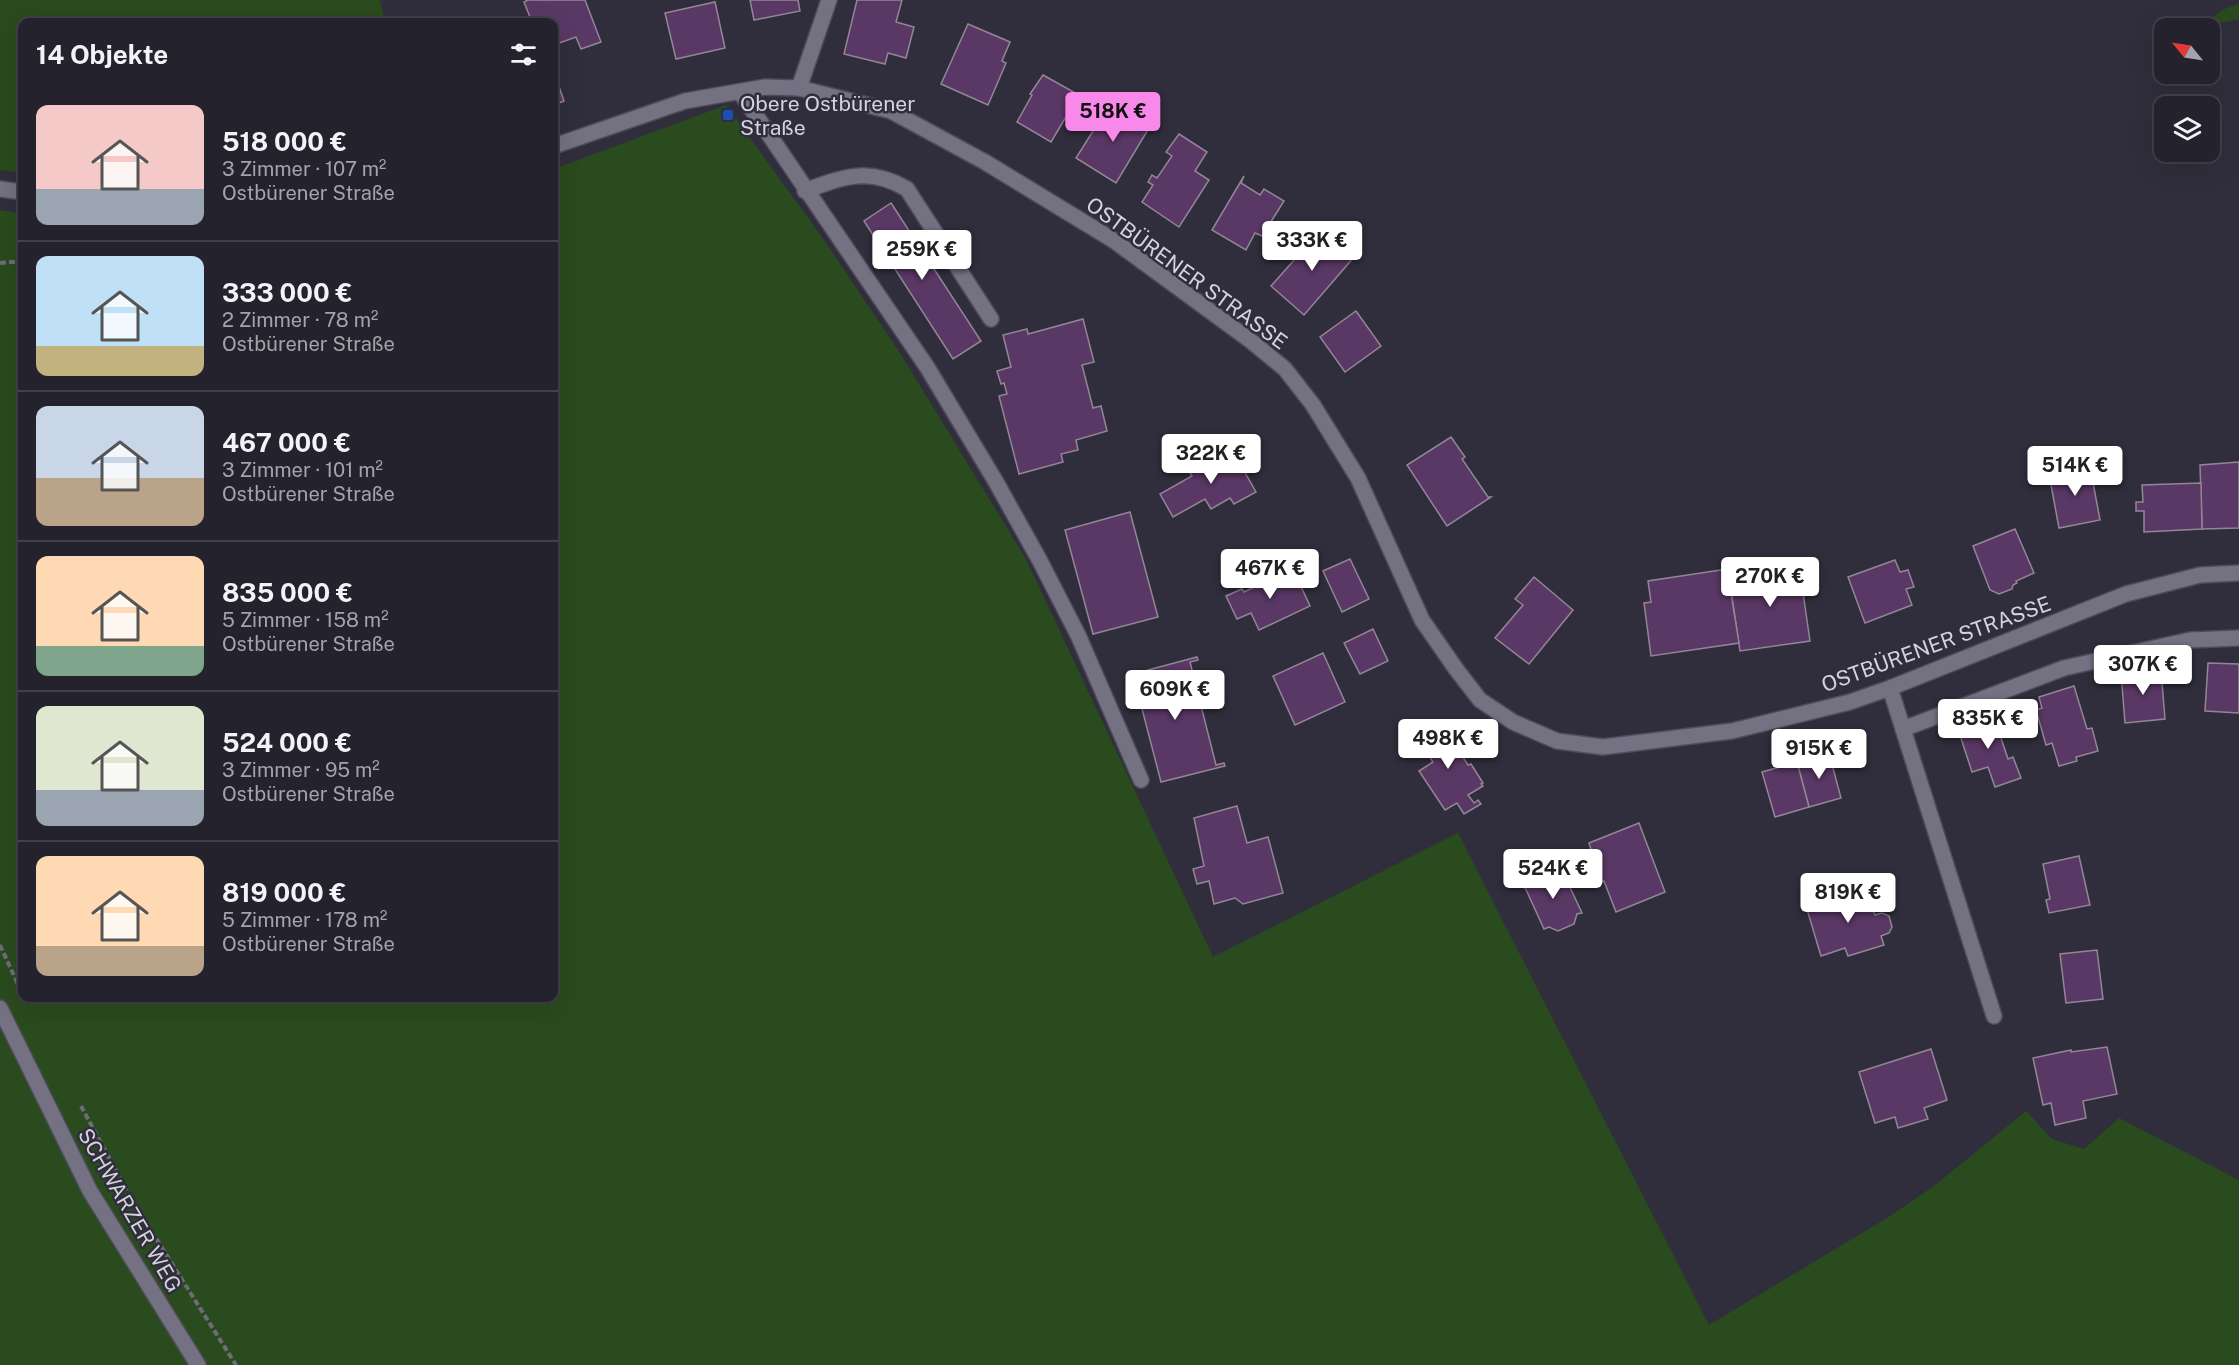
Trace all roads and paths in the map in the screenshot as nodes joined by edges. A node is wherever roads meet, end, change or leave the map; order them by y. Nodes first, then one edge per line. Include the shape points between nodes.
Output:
1 (829, 0) edge
2 (799, 88) junction
3 (740, 92) junction
4 (558, 145) edge
5 (0, 189) edge
6 (18, 191) edge
7 (806, 191) junction
8 (18, 261) edge
9 (0, 263) edge
10 (992, 319) dead end
11 (2239, 573) edge
12 (2239, 638) edge
13 (1890, 688) junction
14 (1903, 729) junction
15 (1141, 780) dead end
16 (0, 945) edge
17 (18, 985) edge
18 (0, 1008) edge
19 (1994, 1016) dead end
20 (79, 1104) dead end
21 (198, 1365) edge
22 (236, 1365) edge

1 - 2 street
2 - 3 street, OSTBÜRENER STRASSE via 765,87
2 - 13 street, OSTBÜRENER STRASSE via 891,111 985,162 1113,240 1285,369 1313,405 1358,478 1422,620 1480,700 1513,722 1557,741 1604,747 1732,731 1850,702
3 - 4 street, OSTBÜRENER STRASSE via 686,101
3 - 7 street
5 - 6 street
7 - 10 street via 841,177 864,175 892,180 908,189
7 - 15 street via 927,367 1040,561 1078,635
8 - 9 path
11 - 13 street, OSTBÜRENER STRASSE via 2200,575 2126,594
12 - 14 street via 2190,640 2064,668
13 - 14 street
14 - 19 street
16 - 17 path
18 - 21 street, SCHWARZER WEG via 90,1191
20 - 22 path via 133,1202

